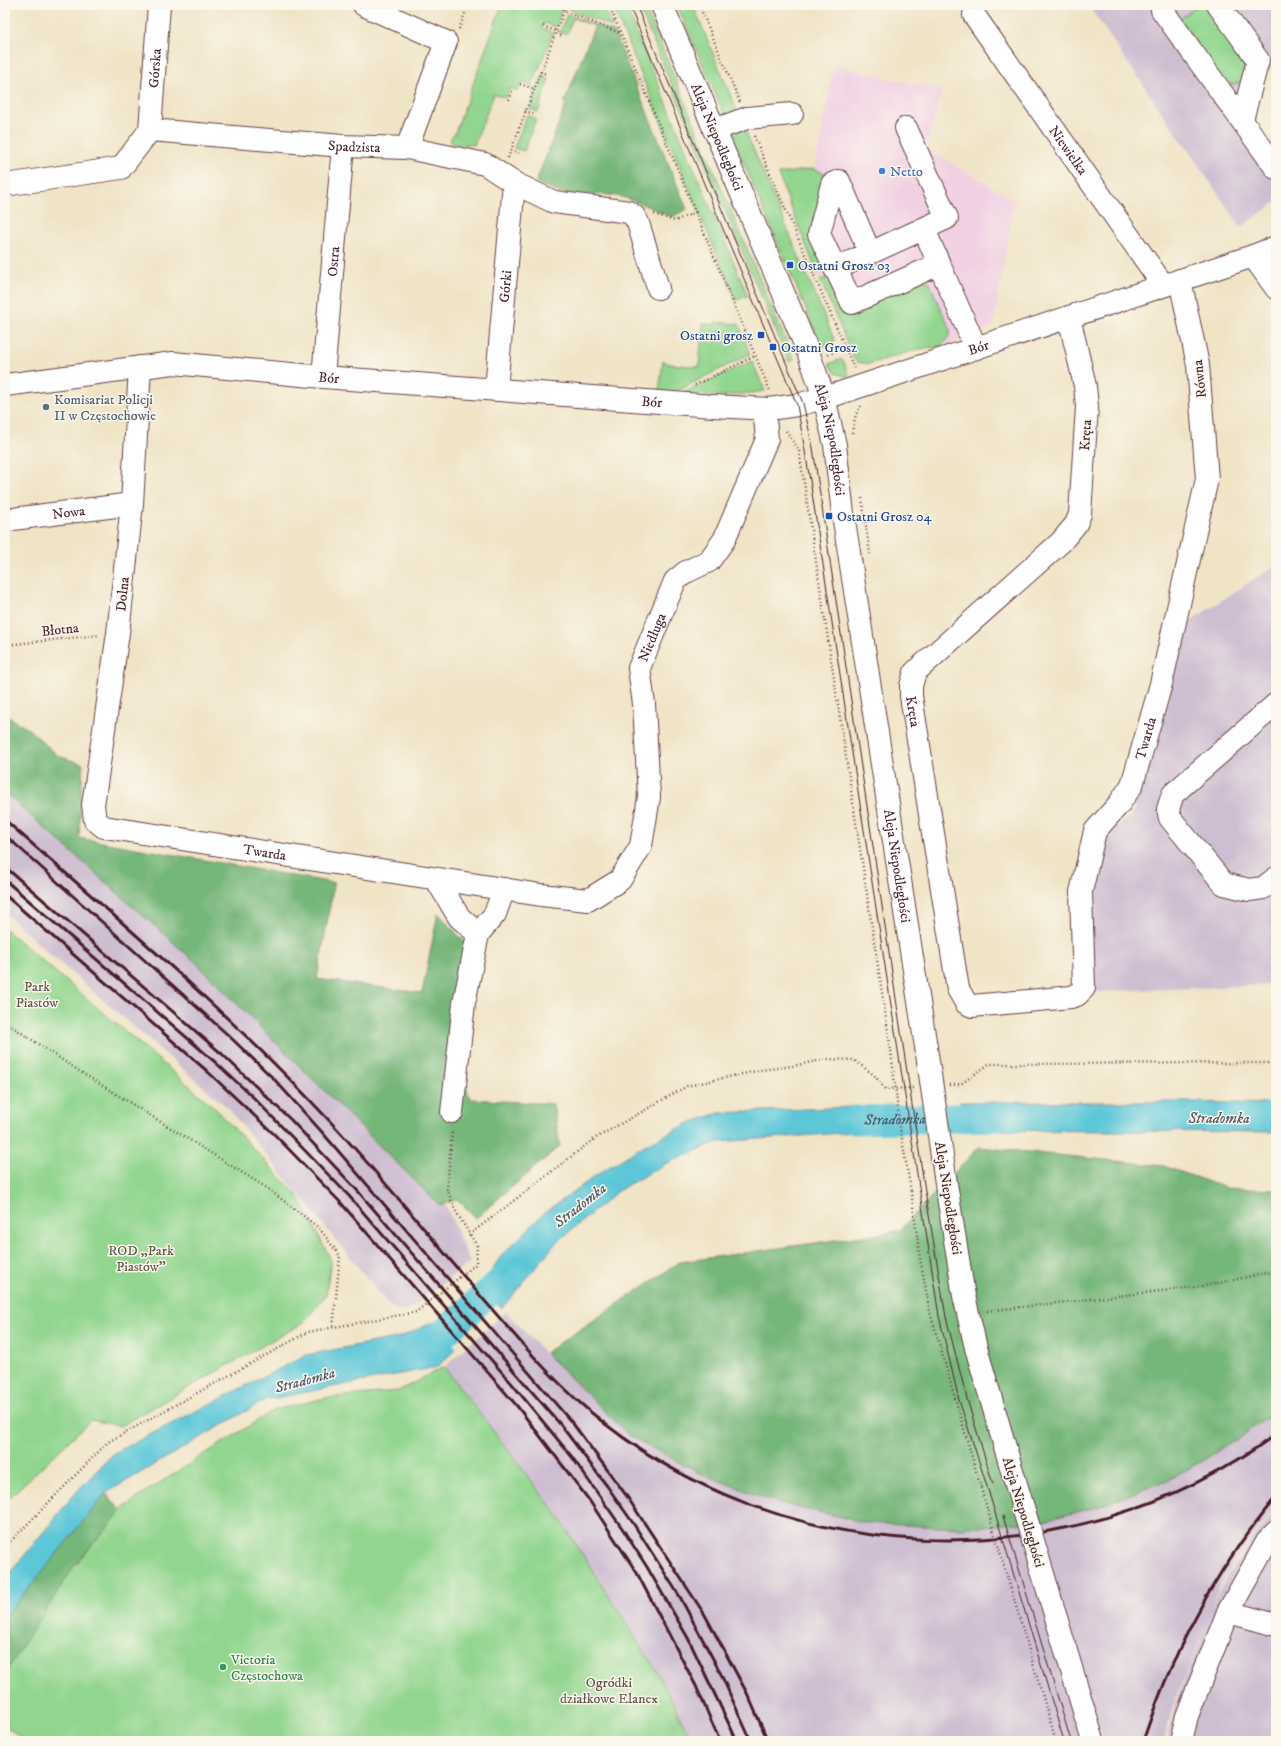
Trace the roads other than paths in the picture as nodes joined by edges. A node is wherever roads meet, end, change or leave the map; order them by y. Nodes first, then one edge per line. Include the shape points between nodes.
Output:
1 (159, 5) edge
2 (364, 5) edge
3 (662, 5) edge
4 (1164, 5) edge
5 (1218, 5) edge
6 (974, 15) dead end
7 (792, 114) dead end
8 (1242, 120) junction
9 (906, 128) dead end
10 (150, 130) junction
11 (714, 130) junction
12 (343, 146) junction
13 (407, 148) junction
14 (1276, 168) edge
15 (514, 183) junction
16 (5, 185) edge
17 (924, 228) junction
18 (1276, 247) edge
19 (870, 253) junction
20 (1253, 256) junction
21 (939, 264) junction
22 (835, 269) junction
23 (1171, 283) junction
24 (658, 288) dead end
25 (1276, 288) edge
26 (1069, 317) junction
27 (976, 348) junction
28 (140, 367) junction
29 (323, 377) junction
30 (5, 385) edge
31 (496, 390) junction
32 (824, 397) junction
33 (767, 401) junction
34 (1207, 479) joint
35 (132, 504) junction
36 (5, 520) edge
37 (1276, 704) edge
38 (95, 820) joint
39 (1276, 878) edge
40 (436, 879) junction
41 (504, 890) junction
42 (588, 900) joint
43 (478, 934) junction
44 (1084, 988) joint
45 (452, 1112) road end
46 (1276, 1532) edge
47 (1228, 1612) junction
48 (1276, 1625) edge
49 (1093, 1741) edge
50 (1181, 1741) edge

1 - 10 street, Górska
2 - 13 street via 446,42
3 - 11 street, Aleja Niepodległości
4 - 8 street via 1162,10
5 - 8 street via 1258,60
6 - 23 street, Niewielka
7 - 11 street via 747,118
8 - 14 street
9 - 17 street via 947,218
10 - 12 street, Spadzista
10 - 16 street via 121,168
11 - 32 street, Aleja Niepodległości via 807,349
12 - 13 street, Spadzista
12 - 29 street, Ostra
13 - 15 street, Spadzista via 485,164
15 - 24 street, Spadzista via 554,202 629,212 638,223
15 - 31 street, Górki
17 - 19 street
17 - 21 street
18 - 20 street, Bór
19 - 22 street
19 - 22 street via 839,181 832,184 819,234
20 - 23 street, Bór
20 - 25 street
21 - 22 street via 852,303
21 - 27 street
23 - 26 street, Bór
23 - 34 street, Równa via 1198,365
26 - 27 street, Bór
26 - 44 street, Kręta via 1085,386 1087,407 1080,514 1076,524 1061,542 916,672 911,686 911,696 961,996 966,1003 978,1006 1071,997
27 - 32 street, Bór
28 - 29 street, Bór via 173,363
28 - 30 street, Bór
28 - 35 street, Dolna
29 - 31 street, Bór
31 - 33 street, Bór
32 - 33 street, Bór via 797,405
32 - 49 street, Aleja Niepodległości, bridge via 837,457 966,1304 976,1348
33 - 42 street, Niedługa via 767,439 724,540 709,561 686,572 675,581 639,668 644,704 649,797 642,846 620,880
34 - 44 street, Twarda via 1161,684 1132,785 1095,831 1082,892
35 - 36 street, Nowa
35 - 38 street, Dolna via 118,633 93,805
37 - 39 street via 1173,794 1168,809 1170,818 1224,884 1249,890 1263,888
38 - 40 street, Twarda via 104,827
40 - 41 street, Twarda
40 - 43 street via 459,917
41 - 42 street, Twarda
41 - 43 street via 495,914
43 - 45 street via 463,1010
46 - 47 street via 1268,1540
47 - 48 street
47 - 50 street via 1187,1716

